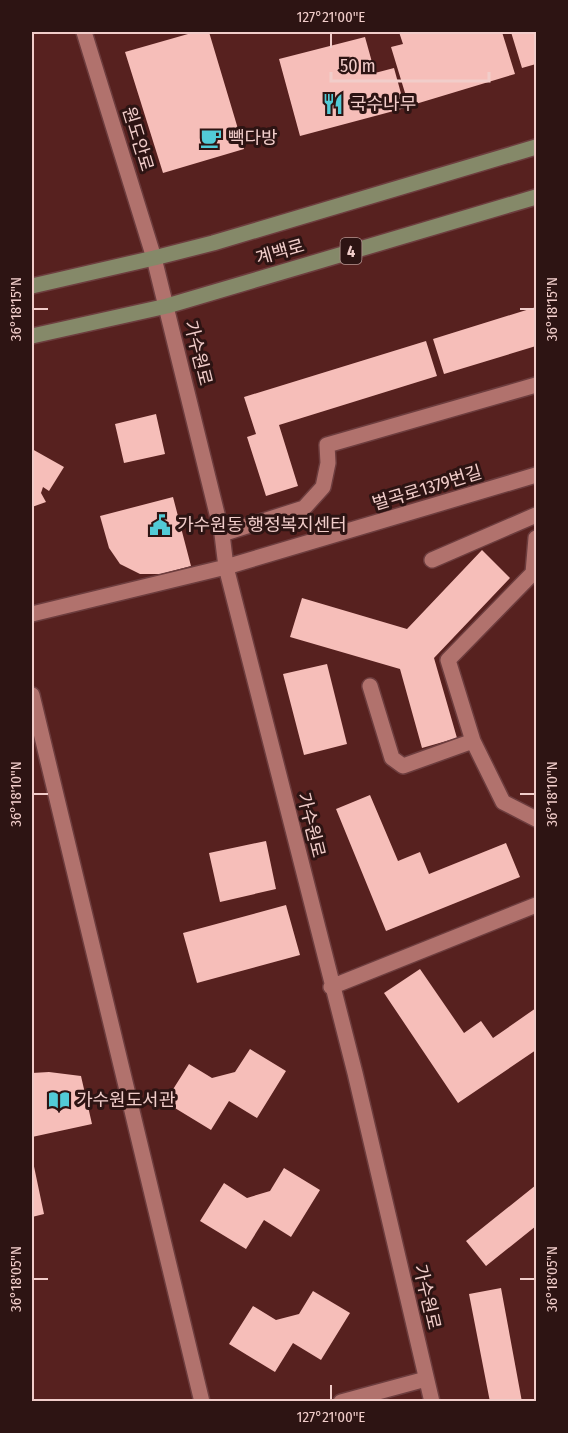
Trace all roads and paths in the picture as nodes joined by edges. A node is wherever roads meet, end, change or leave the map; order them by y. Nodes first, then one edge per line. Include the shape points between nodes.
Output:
1 (84, 32) edge
2 (537, 147) edge
3 (537, 197) edge
4 (154, 258) junction
5 (32, 285) edge
6 (167, 306) junction
7 (32, 336) edge
8 (537, 385) edge
9 (537, 475) edge
10 (537, 515) edge
11 (222, 534) junction
12 (537, 538) edge
13 (432, 560) dead end
14 (225, 567) junction
15 (32, 614) edge
16 (370, 686) dead end
17 (32, 695) edge
18 (473, 741) junction
19 (537, 819) edge
20 (537, 905) edge
21 (332, 987) junction
22 (426, 1379) junction
23 (202, 1401) edge
24 (341, 1401) edge
25 (432, 1401) edge

1 - 4 street, 원도안로
2 - 4 main road, 계백로
3 - 6 main road, 계백로 / 4
4 - 5 main road, 계백로
4 - 6 street, 가수원로
6 - 7 main road, 계백로 / 4
6 - 11 street, 가수원로
8 - 11 street via 327,445 323,487 304,508
9 - 14 street, 벌곡로1379번길
10 - 13 street
11 - 14 street, 가수원로
12 - 18 street via 533,573 448,660
14 - 15 street, 벌곡로1379번길
14 - 21 street, 가수원로
16 - 18 street via 392,758 403,766
17 - 23 street
18 - 19 street via 503,802
20 - 21 street
21 - 22 street, 가수원로
22 - 24 street
22 - 25 street, 가수원로

